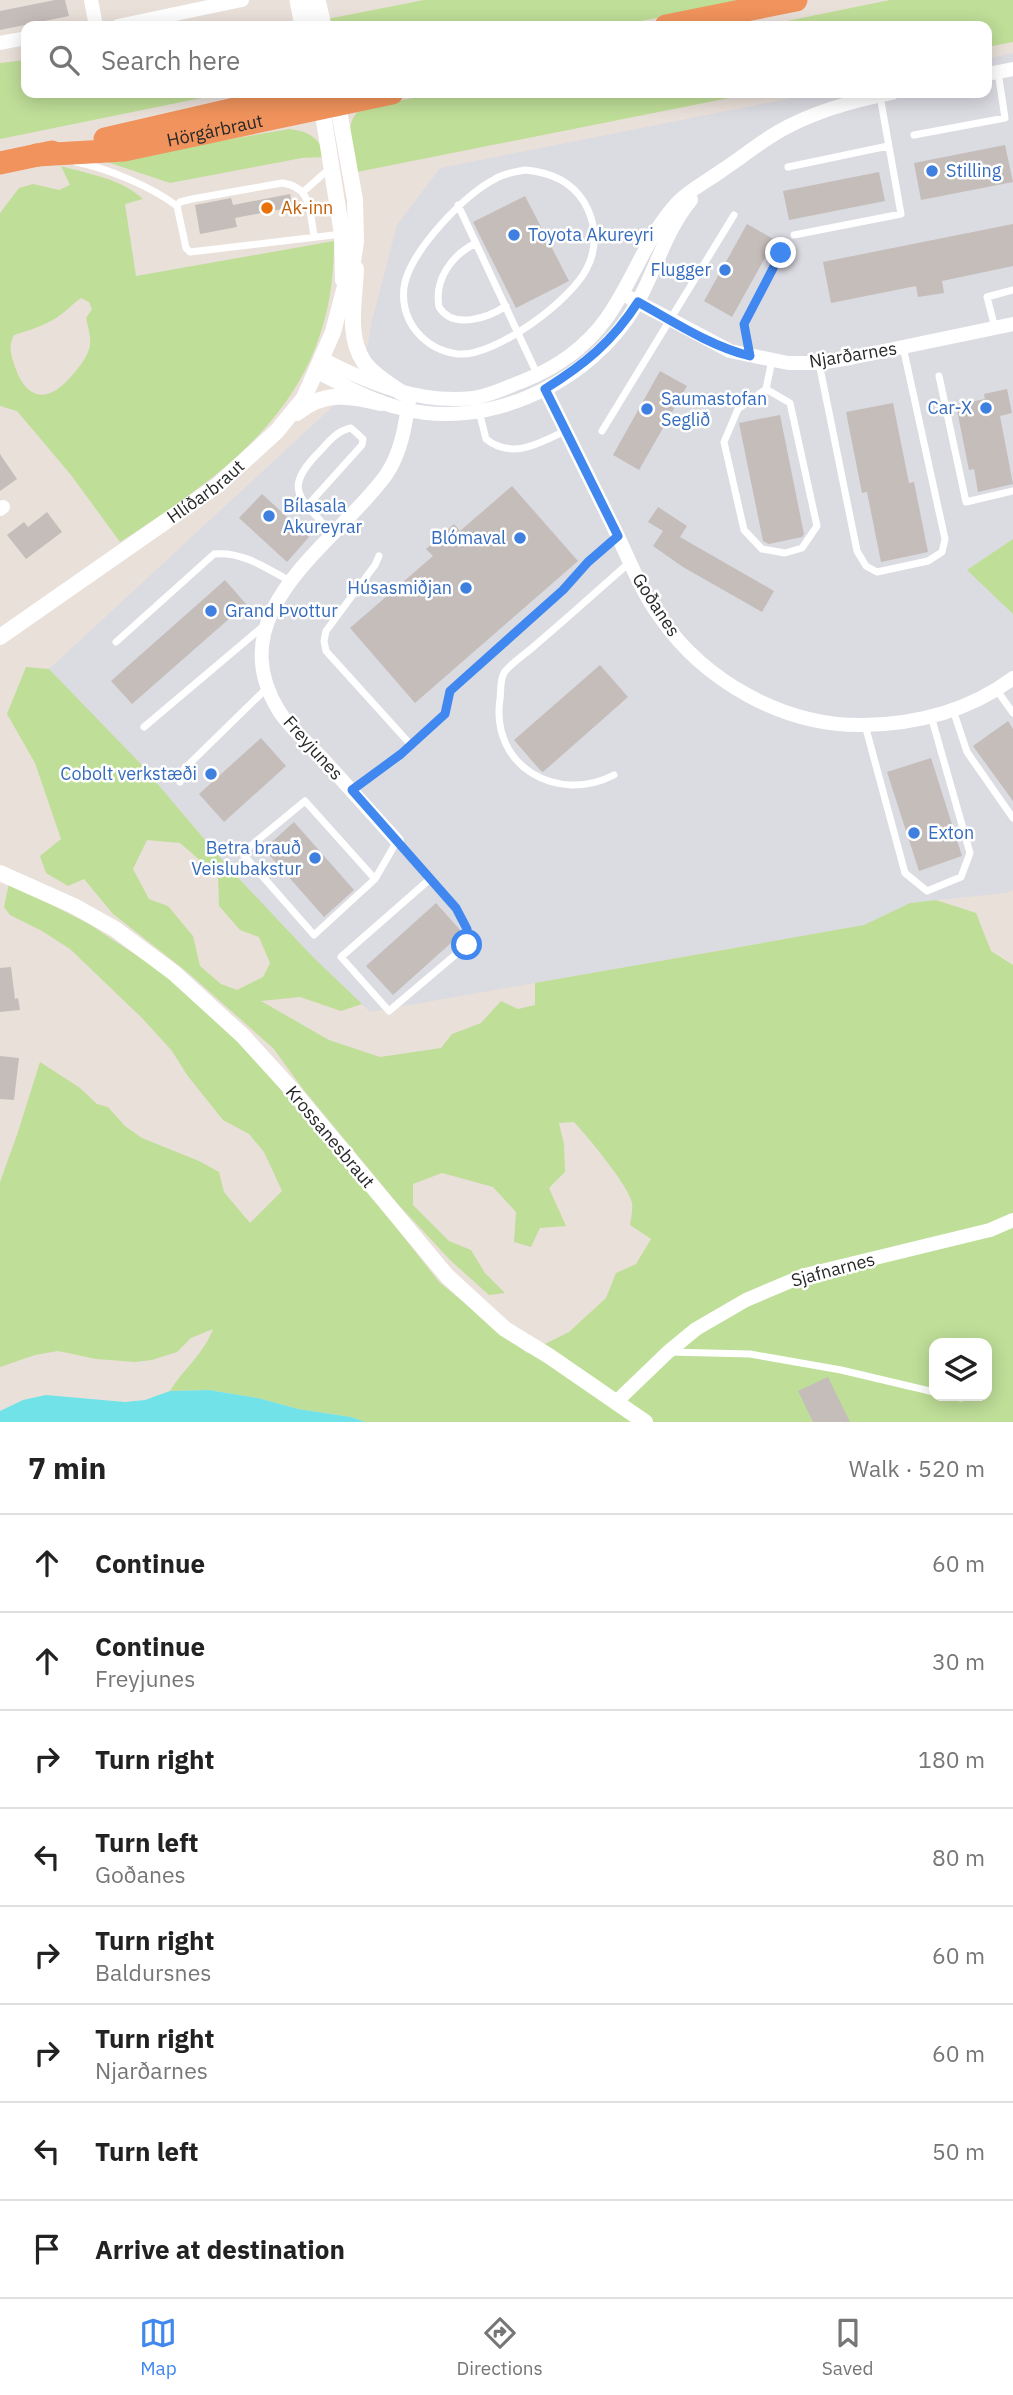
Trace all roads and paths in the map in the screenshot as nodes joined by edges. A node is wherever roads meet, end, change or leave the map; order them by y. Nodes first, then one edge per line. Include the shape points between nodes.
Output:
1 (91, 0) edge
2 (242, 0) edge
3 (299, 0) edge
4 (316, 0) edge
5 (796, 0) edge
6 (95, 21) edge
7 (142, 21) edge
8 (303, 21) edge
9 (321, 21) edge
10 (691, 21) edge
11 (21, 39) edge
12 (0, 43) edge
13 (999, 72) edge
14 (270, 98) edge
15 (326, 98) edge
16 (872, 98) edge
17 (886, 98) edge
18 (914, 135) dead end
19 (888, 146) junction
20 (37, 155) junction
21 (0, 164) edge
22 (332, 165) junction
23 (788, 167) dead end
24 (720, 172) junction
25 (303, 192) junction
26 (458, 205) junction
27 (177, 206) junction
28 (734, 215) dead end
29 (314, 235) junction
30 (794, 235) dead end
31 (351, 236) junction
32 (476, 243) junction
33 (781, 253) dead end
34 (1013, 290) edge
35 (623, 294) junction
36 (638, 302) junction
37 (506, 306) junction
38 (670, 320) junction
39 (1013, 324) edge
40 (995, 328) junction
41 (518, 332) junction
42 (903, 347) junction
43 (750, 356) junction
44 (772, 360) junction
45 (819, 363) junction
46 (319, 365) junction
47 (939, 376) dead end
48 (541, 382) junction
49 (766, 389) junction
50 (406, 394) junction
51 (381, 403) junction
52 (477, 405) junction
53 (408, 410) junction
54 (277, 431) junction
55 (565, 431) junction
56 (602, 431) dead end
57 (1013, 491) edge
58 (308, 505) junction
59 (332, 534) junction
60 (618, 536) junction
61 (379, 556) dead end
62 (630, 563) junction
63 (290, 581) junction
64 (267, 623) junction
65 (0, 637) edge
66 (116, 642) dead end
67 (1013, 678) edge
68 (268, 687) junction
69 (996, 689) junction
70 (953, 710) junction
71 (1013, 713) edge
72 (932, 716) junction
73 (864, 725) junction
74 (144, 727) dead end
75 (411, 745) junction
76 (614, 775) dead end
77 (180, 782) dead end
78 (352, 790) junction
79 (1013, 818) edge
80 (397, 841) junction
81 (0, 873) edge
82 (375, 879) junction
83 (430, 879) junction
84 (1013, 1220) edge
85 (668, 1352) junction
86 (929, 1391) edge
87 (616, 1402) junction
88 (645, 1422) edge

1 - 6 street
2 - 7 street
3 - 8 main road
4 - 9 main road
5 - 10 highway
11 - 12 street
13 - 18 lane via 1006,118
14 - 20 highway, Hörgárbraut
15 - 20 highway, Hörgárbraut via 124,150
15 - 22 street, Hlíðarbraut
15 - 31 street, Hlíðarbraut via 351,173 357,214
16 - 24 street via 786,127
17 - 19 lane
19 - 23 lane
19 - 30 lane via 901,214
20 - 21 highway, Hörgárbraut
20 - 27 lane via 97,168 145,186
22 - 25 lane
22 - 31 street, Hlíðarbraut
24 - 35 street via 695,187 658,227
24 - 36 street via 689,202 665,241
25 - 27 lane via 282,183 185,200
25 - 29 lane
26 - 32 lane
26 - 41 lane via 409,272 404,294 407,316 427,342 457,354 478,352
26 - 41 lane via 494,179 525,170 567,183 588,209 594,243 583,276
27 - 29 lane via 190,252
28 - 38 lane
29 - 31 lane
31 - 46 street, Hlíðarbraut via 352,268
31 - 50 street via 354,337 363,361 373,372
32 - 37 lane
32 - 37 lane via 458,254 445,271 439,307 450,317 471,320
33 - 43 lane via 744,324
34 - 40 lane via 987,297
35 - 36 street, Njarðarnes
35 - 48 street via 588,341
36 - 38 street, Njarðarnes
36 - 48 street via 605,345 581,366
37 - 41 lane
38 - 43 street, Njarðarnes via 730,351
38 - 56 lane
39 - 40 street, Njarðarnes
40 - 42 street, Njarðarnes
41 - 48 lane
42 - 45 street, Njarðarnes
42 - 45 lane via 945,539 942,552 928,561 877,572 866,566 858,551
43 - 44 street, Njarðarnes
44 - 45 street, Njarðarnes
44 - 49 lane
46 - 50 street
46 - 51 street
46 - 54 street, Hlíðarbraut via 304,398
47 - 57 lane via 966,502
48 - 52 street via 521,399
48 - 55 street, Goðanes
49 - 49 lane via 738,409 724,442 744,530 762,549 785,553 802,548 817,526 790,403
50 - 52 street
50 - 53 street, Freyjunes
51 - 53 street
51 - 54 street via 333,396 305,407
52 - 53 street via 455,415
52 - 55 lane via 486,439 500,447 522,449
53 - 59 street, Freyjunes via 399,450 388,473
54 - 65 street, Hlíðarbraut via 218,485
55 - 60 street, Goðanes
58 - 58 lane via 299,494 297,481 303,467 341,430 351,428 363,439 362,445
58 - 59 lane
59 - 63 street, Freyjunes
60 - 62 street, Goðanes
60 - 75 lane via 450,691 445,714
61 - 75 lane via 326,631 324,647
62 - 73 street, Goðanes via 674,636 726,682 789,713
62 - 76 lane via 504,673 499,702 507,745 537,776 559,785 582,786
63 - 64 street, Freyjunes
63 - 66 lane via 250,559 228,552 214,554
64 - 68 street, Freyjunes via 263,642
64 - 74 lane
67 - 69 street, Goðanes
68 - 77 lane via 181,772
68 - 78 street, Freyjunes via 285,718
69 - 70 street, Goðanes
69 - 71 lane
70 - 72 street, Goðanes
70 - 79 lane via 967,752
72 - 73 street, Goðanes
72 - 73 lane via 970,853 961,877 928,891 905,873
75 - 78 lane
78 - 80 street, Freyjunes
80 - 82 lane
80 - 83 lane
81 - 87 street, Krossanesbraut via 115,929 174,973 243,1036 293,1091 447,1276 505,1329
82 - 82 lane via 314,935 243,853 305,801
83 - 83 lane via 456,908 467,929 467,945 390,1011 341,957
84 - 85 street, Sjafnarnes via 978,1233 805,1275 746,1300 695,1329
85 - 86 lane via 750,1354
85 - 87 street, Sjafnarnes
87 - 88 street, Krossanesbraut

